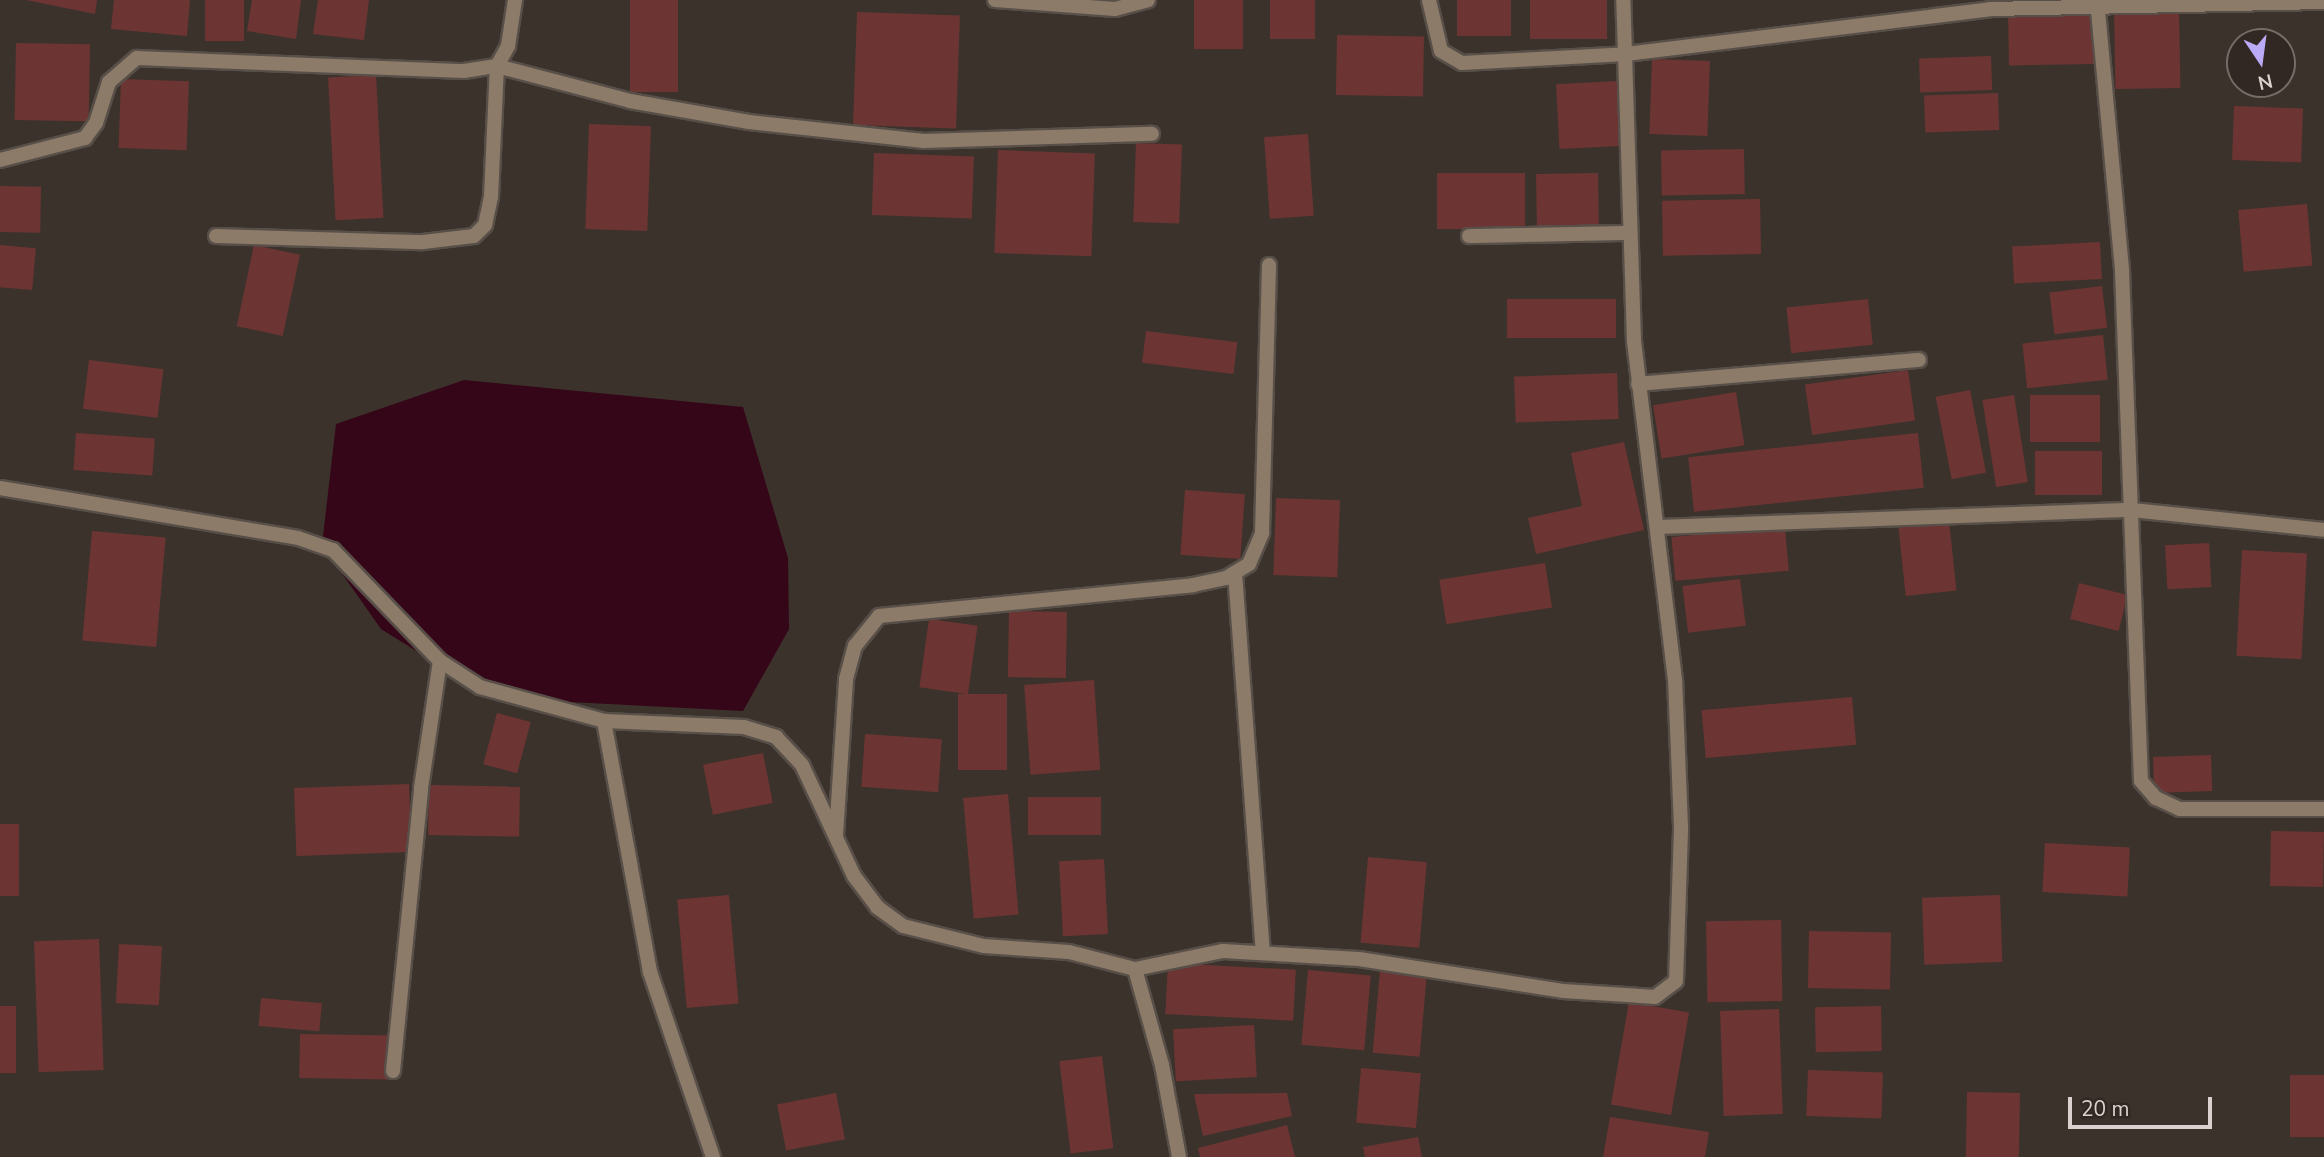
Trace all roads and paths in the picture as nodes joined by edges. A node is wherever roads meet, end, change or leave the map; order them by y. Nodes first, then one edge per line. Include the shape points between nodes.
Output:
1 (515, 0) edge
2 (995, 0) edge
3 (1147, 0) edge
4 (1429, 0) edge
5 (1623, 0) edge
6 (2301, 1) edge
7 (2324, 2) edge
8 (2098, 3) edge
9 (1626, 54) junction
10 (497, 65) junction
11 (1152, 135) dead end
12 (0, 160) edge
13 (1629, 233) junction
14 (216, 236) dead end
15 (1469, 236) dead end
16 (1269, 265) dead end
17 (1919, 360) dead end
18 (1638, 384) junction
19 (0, 488) edge
20 (2132, 510) junction
21 (1658, 527) junction
22 (2324, 530) edge
23 (1235, 573) junction
24 (440, 661) junction
25 (604, 721) junction
26 (2324, 809) edge
27 (836, 837) junction
28 (1264, 953) junction
29 (1135, 969) junction
30 (393, 1071) dead end
31 (713, 1157) edge
32 (1179, 1157) edge

1 - 10 street via 508,46
2 - 3 street via 1115,9
4 - 9 street via 1441,51 1462,63
5 - 9 street
6 - 7 street
6 - 8 street
8 - 9 street via 1990,9
8 - 20 street via 2122,271
9 - 13 street
10 - 11 street via 630,101 924,141
10 - 12 street via 464,71 137,58 109,82 96,123 85,138
10 - 14 street via 491,197 485,225 474,236 423,242
13 - 15 street
13 - 18 street
16 - 23 street via 1262,533 1249,565
17 - 18 street
18 - 21 street
19 - 24 street via 252,527 333,550
20 - 21 street
20 - 22 street
20 - 26 street via 2141,781 2156,799 2180,809
21 - 28 street via 1675,680 1681,827 1680,960 1670,990 1655,997 1563,991 1359,959
23 - 27 street via 1193,586 879,616 855,646 846,679
23 - 28 street
24 - 25 street via 480,687
24 - 30 street via 421,788
25 - 27 street via 744,727 776,737 802,765
25 - 31 street via 650,972
27 - 29 street via 877,907 904,926 984,946 1069,953
28 - 29 street via 1223,951
29 - 32 street via 1162,1065

